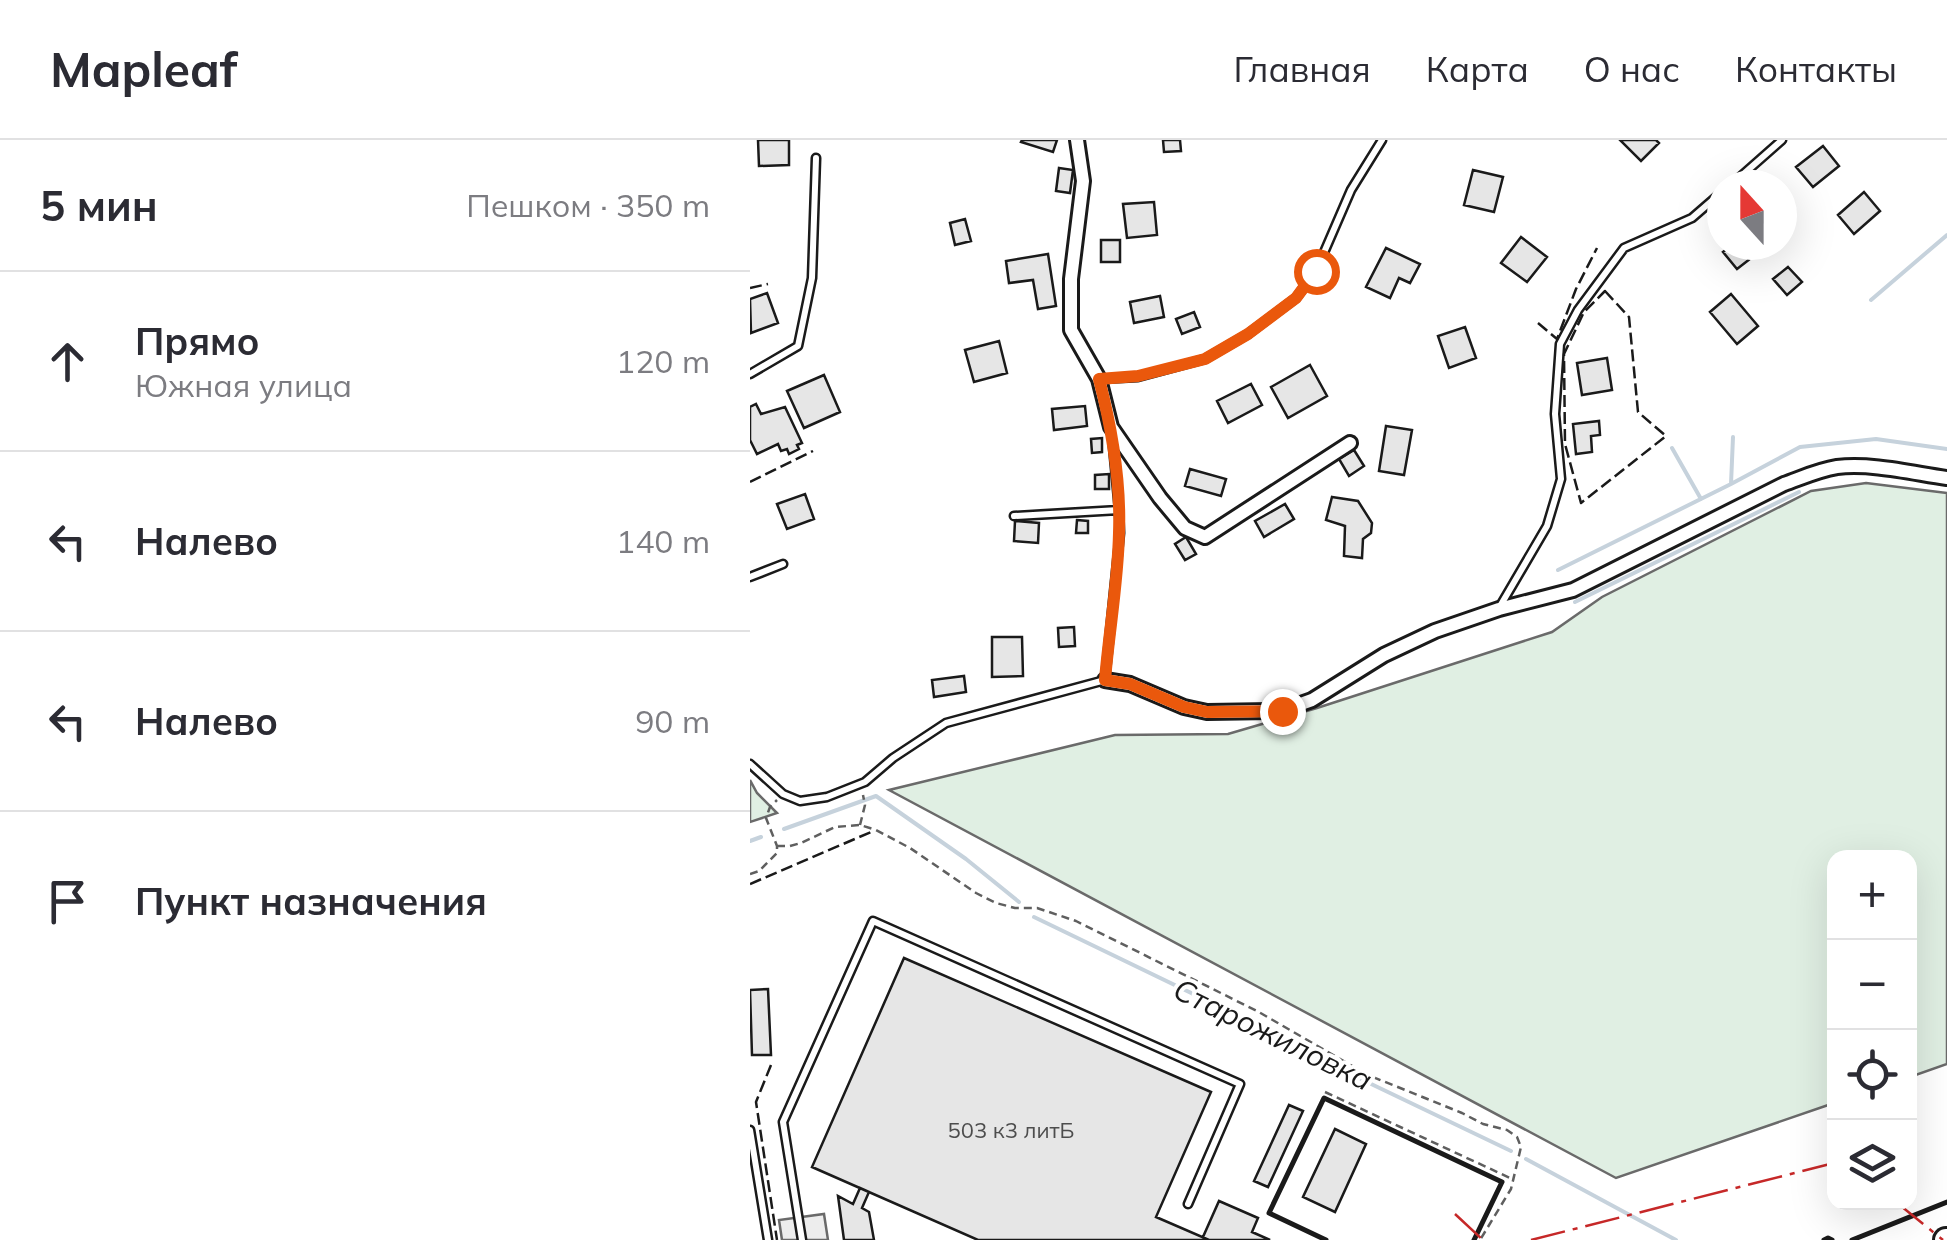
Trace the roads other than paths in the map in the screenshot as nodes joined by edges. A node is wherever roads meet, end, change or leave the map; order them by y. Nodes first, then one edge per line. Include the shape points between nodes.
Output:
1 (1078, 140) edge
2 (1382, 140) edge
3 (1782, 140) edge
4 (816, 158) dead end
5 (1747, 170) edge
6 (1707, 205) edge
7 (750, 374) edge
8 (1099, 379) junction
9 (1112, 427) junction
10 (1350, 443) dead end
11 (1947, 478) edge
12 (1119, 510) junction
13 (1014, 516) dead end
14 (783, 564) dead end
15 (750, 577) edge
16 (1498, 609) junction
17 (1105, 680) junction
18 (750, 764) edge
19 (750, 1130) edge
20 (1188, 1204) dead end
21 (768, 1240) edge
22 (802, 1240) edge

1 - 8 street via 1084,181 1071,330
2 - 8 lane via 1296,298 1205,359
3 - 5 lane
4 - 7 lane via 812,278 798,346
6 - 16 lane via 1624,248 1560,344 1554,414 1561,479 1547,526
8 - 9 street
9 - 10 street via 1185,528 1206,537
9 - 12 lane
11 - 16 street via 1859,466 1817,472 1574,590
12 - 13 lane
12 - 17 lane
14 - 15 lane
16 - 17 street via 1384,655 1282,711 1207,712
17 - 18 lane via 946,723 865,782 827,797 783,794
19 - 21 lane
20 - 22 lane via 1240,1084 873,921 783,1122

